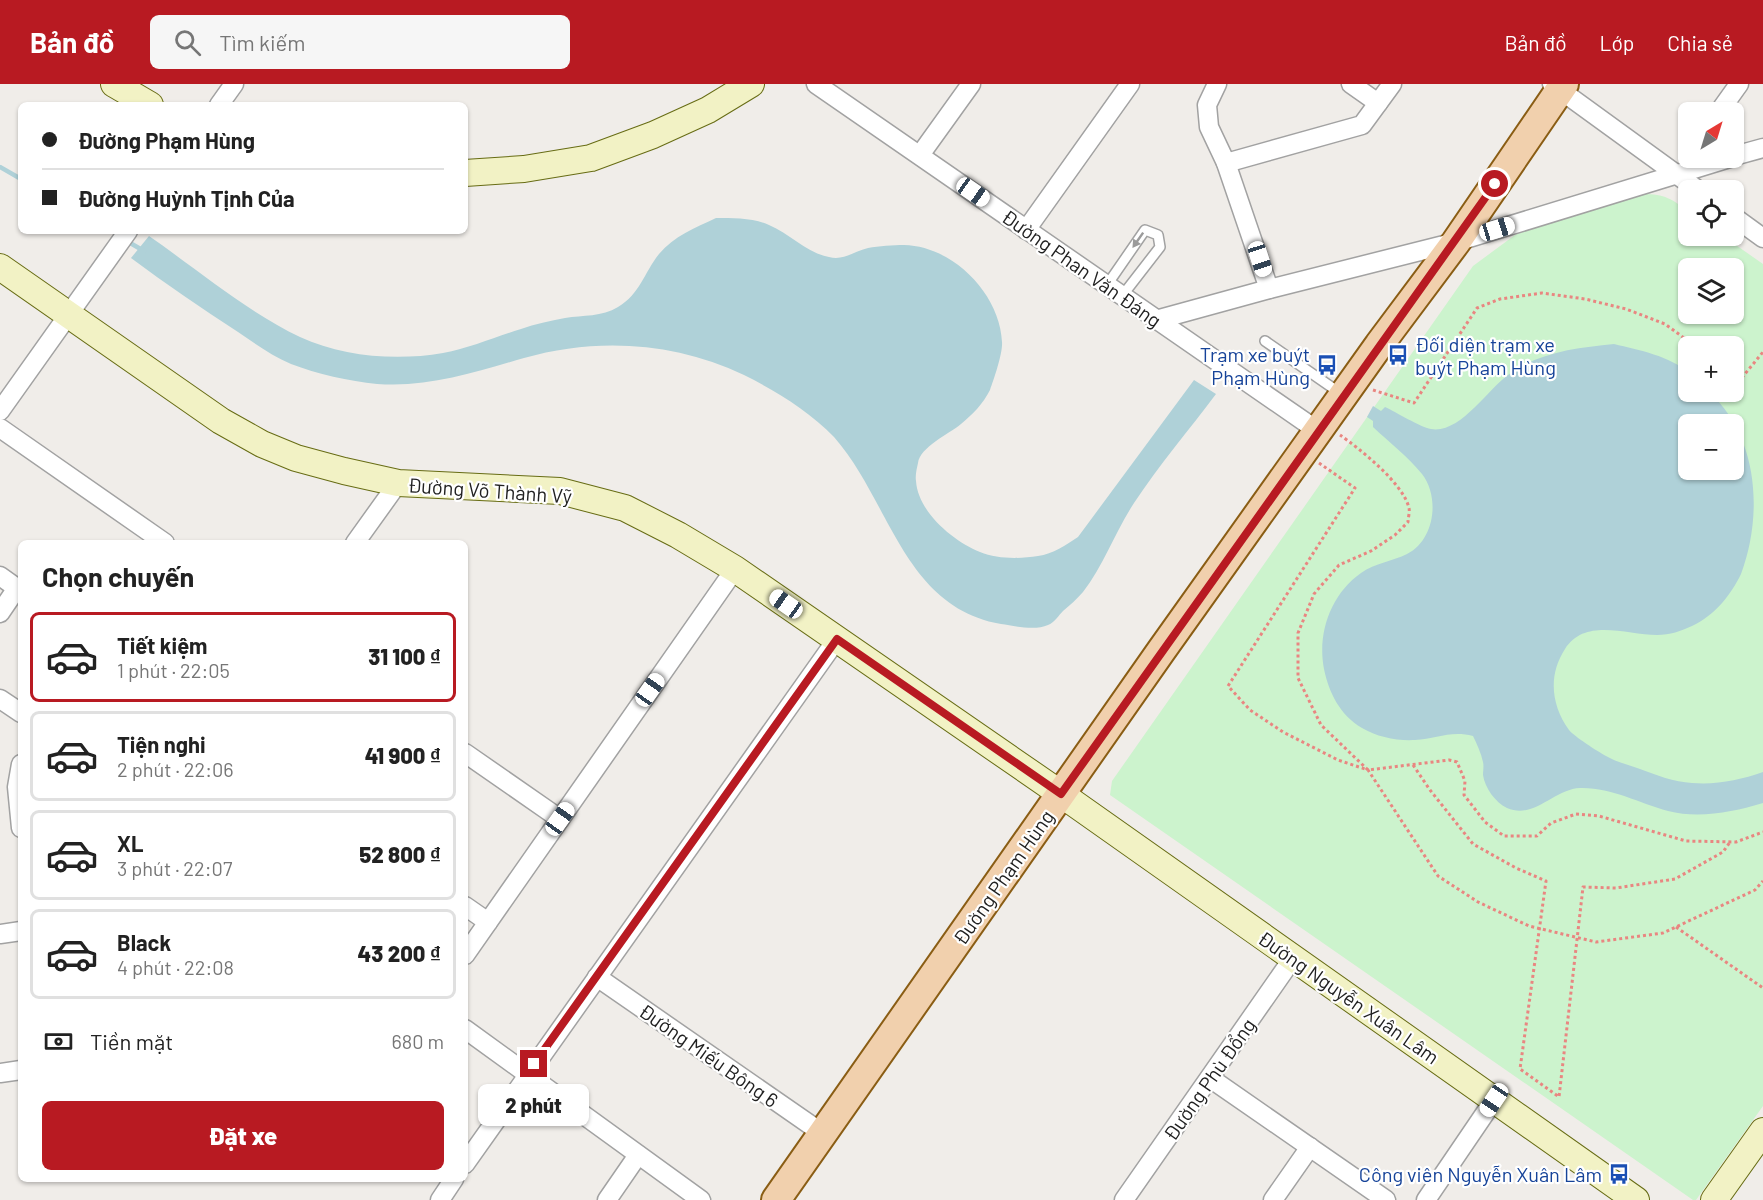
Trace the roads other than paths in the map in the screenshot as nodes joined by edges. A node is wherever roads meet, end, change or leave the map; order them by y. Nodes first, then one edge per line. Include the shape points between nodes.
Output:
1 (114, 84) edge
2 (234, 84) edge
3 (751, 84) edge
4 (816, 84) edge
5 (971, 84) edge
6 (1130, 84) edge
7 (1215, 84) edge
8 (1351, 84) edge
9 (1392, 84) edge
10 (1739, 84) edge
11 (1559, 86) edge
12 (145, 102) edge
13 (221, 102) edge
14 (1726, 102) edge
15 (1378, 103) junction
16 (1763, 148) edge
17 (1744, 154) edge
18 (920, 155) junction
19 (1226, 163) junction
20 (1679, 168) edge
21 (1693, 168) edge
22 (468, 173) edge
23 (1675, 173) junction
24 (1684, 180) edge
25 (1744, 224) edge
26 (1026, 230) junction
27 (126, 234) edge
28 (1763, 238) edge
29 (1456, 242) junction
30 (0, 267) edge
31 (1107, 285) junction
32 (1269, 289) junction
33 (1122, 297) junction
34 (68, 314) junction
35 (1156, 320) junction
36 (1266, 341) dead end
37 (1348, 388) junction
38 (0, 411) edge
39 (0, 428) edge
40 (1318, 438) junction
41 (398, 483) junction
42 (161, 540) edge
43 (357, 540) edge
44 (735, 569) junction
45 (0, 576) edge
46 (18, 589) edge
47 (18, 591) edge
48 (0, 613) edge
49 (837, 639) junction
50 (0, 699) edge
51 (18, 711) edge
52 (468, 755) edge
53 (18, 781) edge
54 (1061, 794) junction
55 (18, 797) edge
56 (560, 819) junction
57 (468, 908) edge
58 (488, 922) junction
59 (18, 931) edge
60 (0, 934) edge
61 (468, 951) edge
62 (1293, 958) junction
63 (597, 976) junction
64 (468, 1031) edge
65 (18, 1070) edge
66 (0, 1073) edge
67 (527, 1074) junction
68 (1210, 1078) junction
69 (1494, 1100) junction
70 (1763, 1131) edge
71 (822, 1133) junction
72 (1310, 1147) junction
73 (638, 1155) junction
74 (468, 1160) edge
75 (452, 1182) edge
76 (440, 1200) edge
77 (607, 1200) edge
78 (701, 1200) edge
79 (776, 1200) edge
80 (1124, 1200) edge
81 (1273, 1200) edge
82 (1386, 1200) edge
83 (1426, 1200) edge
84 (1636, 1200) edge
85 (1714, 1200) edge

1 - 12 street
2 - 13 street
3 - 22 street via 708,110 591,158
4 - 18 street, Đường Phan Văn Đáng
5 - 18 street
6 - 26 street
7 - 19 street via 1207,105 1209,127
8 - 15 street
9 - 15 street
10 - 14 street
11 - 23 street
11 - 29 main road, Đường Phạm Hùng
15 - 19 street via 1362,125
16 - 17 street
18 - 26 street, Đường Phan Văn Đáng
19 - 32 street
20 - 23 street
21 - 23 street
23 - 24 street
23 - 29 street
25 - 28 street
26 - 31 street, Đường Phan Văn Đáng
27 - 34 street
29 - 32 street
29 - 37 main road, Đường Phạm Hùng
30 - 34 street, Đường Võ Thành Vỹ
31 - 33 street, Đường Phan Văn Đáng
33 -> 31 lane via 1160,247 1158,235 1145,230
32 - 35 street
33 - 35 street, Đường Phan Văn Đáng
34 - 38 street
34 - 41 street, Đường Võ Thành Vỹ via 221,421 262,444 315,463
35 - 40 street, Đường Phan Văn Đáng
36 - 37 lane
37 - 40 main road, Đường Phạm Hùng
39 - 42 street
40 - 54 main road, Đường Phạm Hùng
41 - 43 street
41 - 44 street, Đường Võ Thành Vỹ via 560,490 625,508
44 - 49 street, Đường Võ Thành Vỹ
44 - 56 street
45 - 46 street
47 - 48 street
49 - 54 street, Đường Võ Thành Vỹ
49 - 63 street
50 - 51 street
52 - 56 street
53 - 55 street
54 - 62 street, Đường Nguyễn Xuân Lâm
54 - 71 main road, Đường Phạm Hùng
56 - 58 street
57 - 58 street
58 - 61 street
59 - 60 street
62 - 68 street, Đường Phù Đổng
62 - 69 street, Đường Nguyễn Xuân Lâm
63 - 67 street
63 - 71 street, Đường Miếu Bông 6
64 - 67 street
65 - 66 street
67 - 73 street
67 - 74 street
68 - 72 street
68 - 80 street, Đường Phù Đổng
69 - 83 street
69 - 84 street, Đường Nguyễn Xuân Lâm
70 - 85 street
71 - 79 main road, Đường Phạm Hùng
72 - 81 street
72 - 82 street
73 - 77 street
73 - 78 street
75 - 76 street

